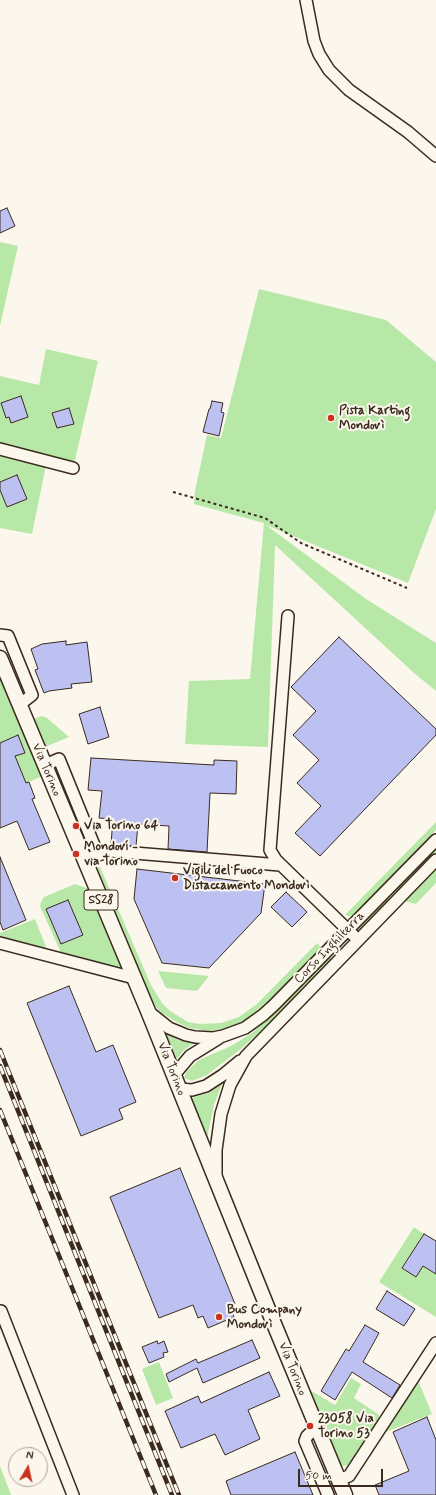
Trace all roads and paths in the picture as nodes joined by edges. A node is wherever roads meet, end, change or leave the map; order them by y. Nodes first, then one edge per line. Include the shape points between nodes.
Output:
1 (306, 0) edge
2 (436, 156) edge
3 (0, 449) edge
4 (72, 468) dead end
5 (173, 492) dead end
6 (407, 588) dead end
7 (288, 616) dead end
8 (0, 635) edge
9 (0, 658) edge
10 (19, 705) junction
11 (45, 765) junction
12 (436, 840) edge
13 (98, 855) junction
14 (84, 860) junction
15 (436, 860) edge
16 (280, 865) junction
17 (348, 930) junction
18 (357, 940) junction
19 (0, 944) edge
20 (134, 978) junction
21 (148, 1011) junction
22 (223, 1036) junction
23 (246, 1056) junction
24 (174, 1075) junction
25 (179, 1089) junction
26 (218, 1187) junction
27 (1, 1311) dead end
28 (436, 1343) edge
29 (316, 1428) junction
30 (338, 1480) junction
31 (73, 1495) edge
32 (328, 1495) edge
33 (344, 1495) edge

1 - 2 street via 314,41 329,70 350,90
3 - 4 street
5 - 6 path via 265,518 301,543
7 - 16 street, Corso Inghilterra via 270,846 271,854
8 - 10 street via 8,636 32,695
9 - 10 main road, Via Torino / SS28
10 - 11 main road, Via Torino / SS28
11 - 13 street via 59,759
11 - 14 main road, Via Torino / SS28
12 - 17 street, Corso Inghilterra
13 - 14 street
13 - 16 street via 110,851
14 - 20 main road, Via Torino / SS28
15 - 18 street, Corso Inghilterra
16 - 17 street, Corso Inghilterra
17 - 18 street
17 - 22 street, Corso Inghilterra via 263,1015 245,1028
18 - 23 street, Corso Inghilterra
19 - 20 street
20 - 21 main road, Via Torino / SS28
21 - 22 street, Corso Inghilterra via 169,1028 186,1035 208,1038
21 - 24 main road, Via Torino / SS28
22 - 24 street, Corso Inghilterra via 190,1056
23 - 25 street, Corso Inghilterra via 206,1086 192,1090
23 - 26 street, Corso Inghilterra via 230,1085 221,1114 216,1150
24 - 25 main road, Via Torino / SS28
25 - 26 main road, Via Torino / SS28
26 - 29 main road, Via Torino / SS28
27 - 31 street
28 - 30 street via 349,1476
29 - 30 main road, Via Torino / SS28
29 - 32 street via 305,1441
30 - 33 main road, Via Torino / SS28

